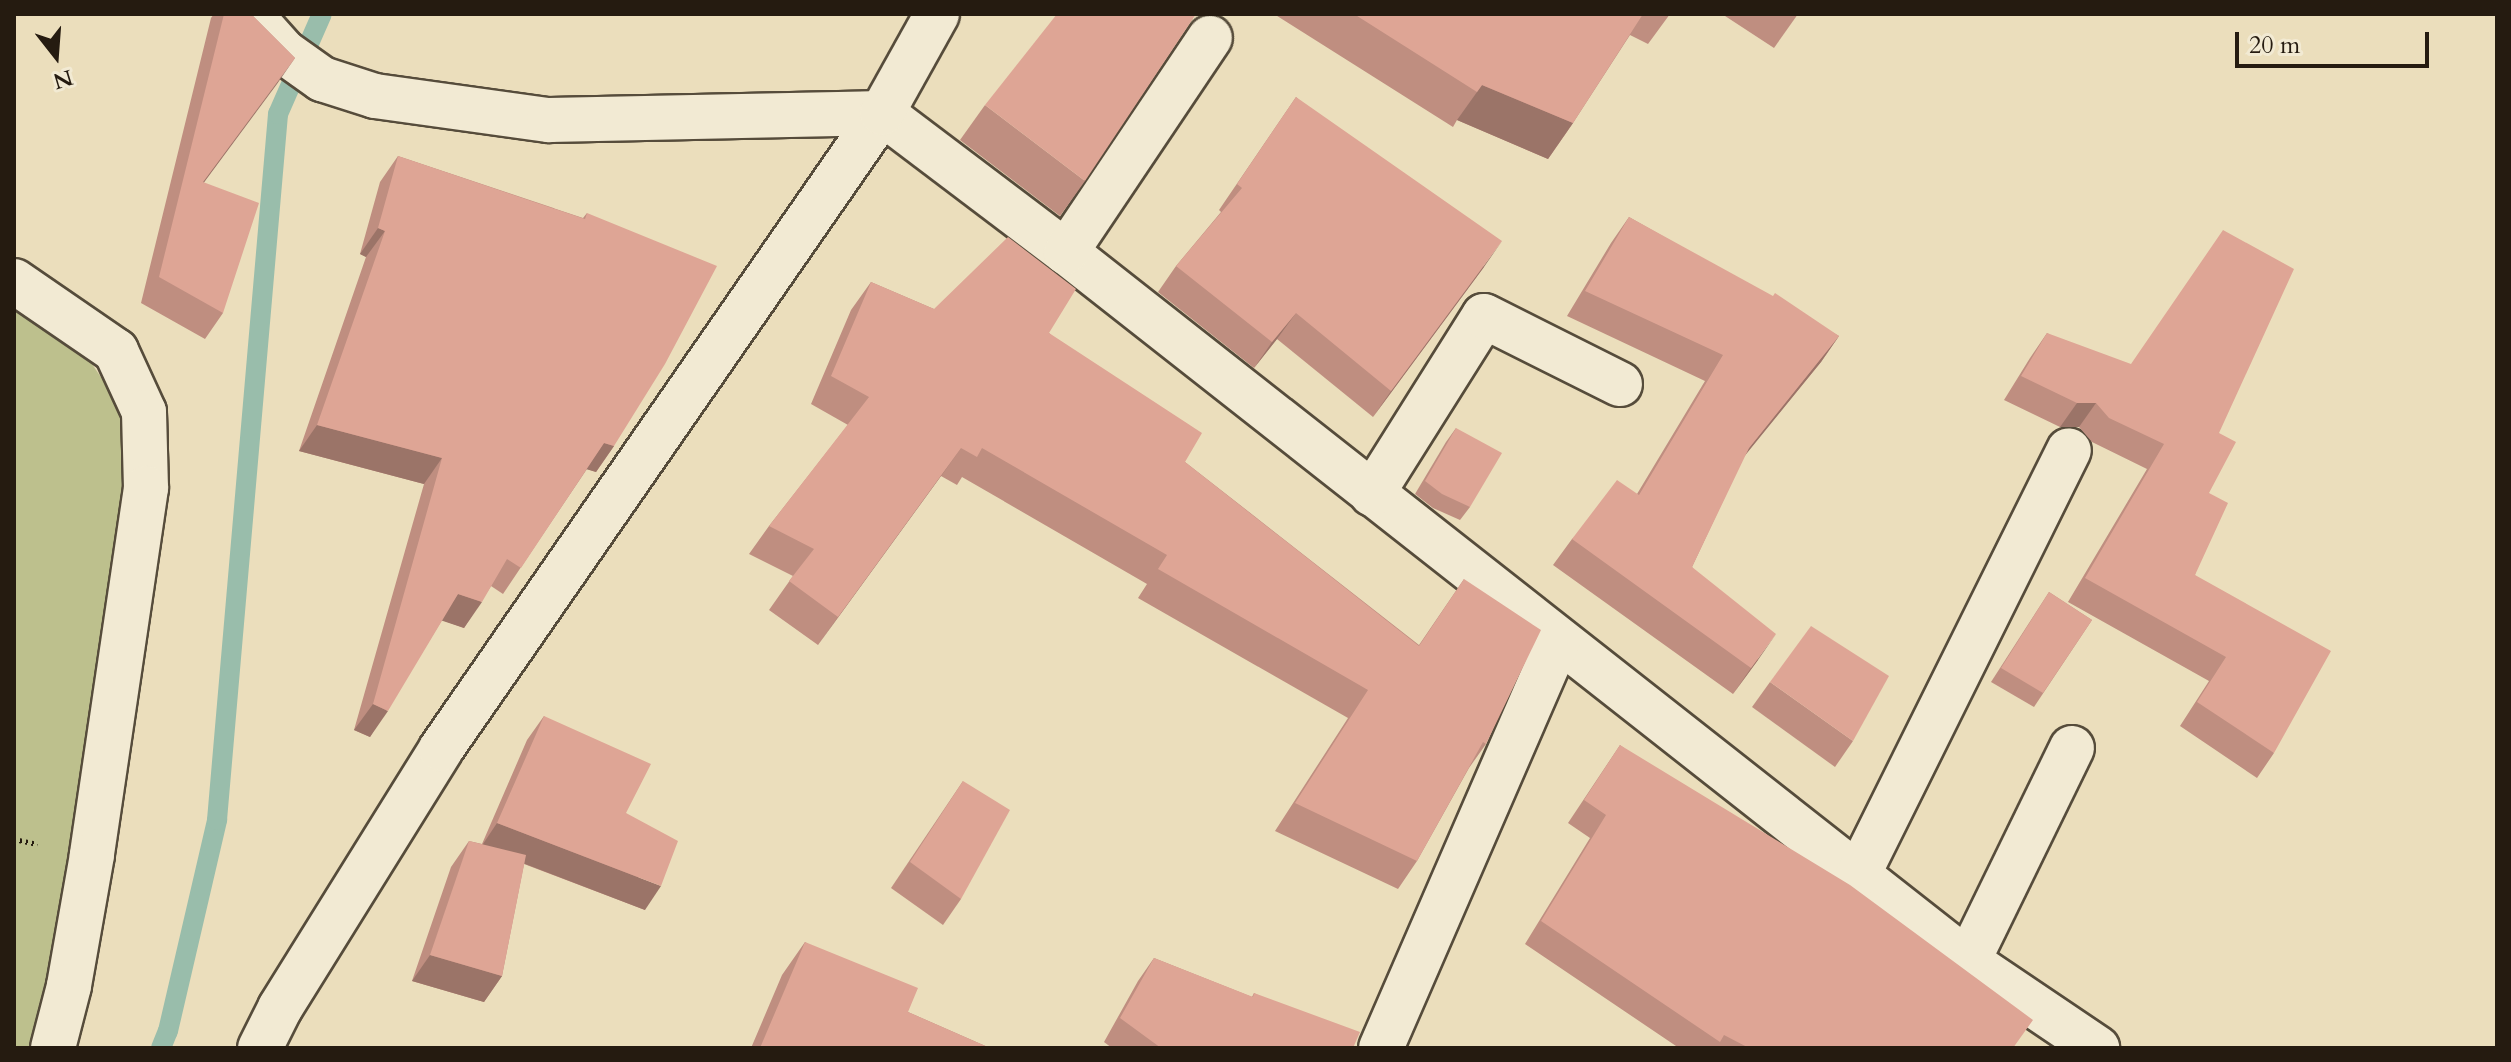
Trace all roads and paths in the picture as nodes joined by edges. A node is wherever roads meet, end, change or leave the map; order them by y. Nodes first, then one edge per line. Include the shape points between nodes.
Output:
1 (250, 14) edge
2 (937, 14) edge
3 (1210, 38) dead end
4 (882, 113) junction
5 (1066, 252) junction
6 (14, 281) edge
7 (1620, 384) dead end
8 (2069, 450) dead end
9 (1372, 494) junction
10 (1558, 640) junction
11 (2072, 748) dead end
12 (1858, 875) junction
13 (1968, 961) junction
14 (53, 1048) edge
15 (260, 1048) edge
16 (1381, 1048) edge
17 (2097, 1048) edge

1 - 4 street via 284,52 322,79 375,96 549,120
2 - 4 street
3 - 5 street
4 - 5 street
4 - 15 street via 441,749
5 - 9 street
6 - 14 street via 116,351 144,412 144,503 92,855
7 - 9 street via 1484,316
8 - 12 street
9 - 10 street
10 - 12 street
10 - 16 street
11 - 13 street
12 - 13 street
13 - 17 street

